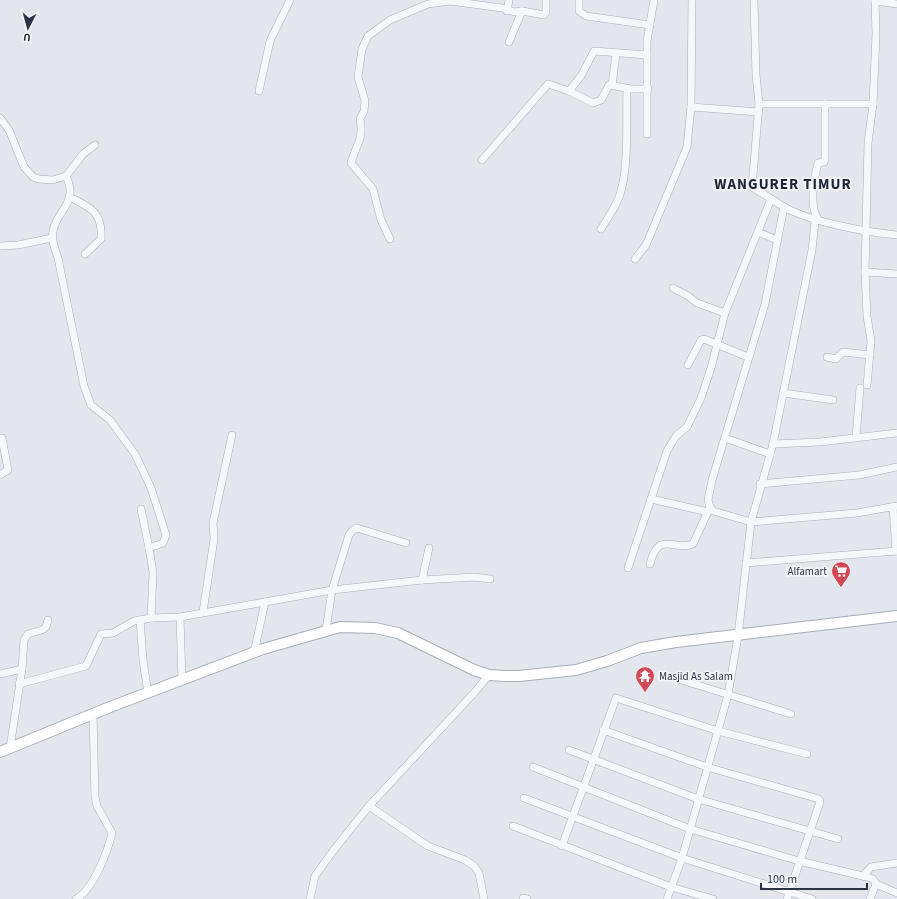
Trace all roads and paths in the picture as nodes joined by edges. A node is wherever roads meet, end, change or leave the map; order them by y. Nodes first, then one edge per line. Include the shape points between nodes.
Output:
1 (290, 0) edge
2 (509, 0) edge
3 (546, 0) edge
4 (579, 0) edge
5 (650, 0) edge
6 (654, 0) edge
7 (692, 0) edge
8 (754, 0) edge
9 (875, 0) edge
10 (897, 4) edge
11 (507, 11) junction
12 (522, 11) junction
13 (648, 24) junction
14 (509, 42) dead end
15 (616, 54) junction
16 (647, 55) junction
17 (612, 85) junction
18 (627, 89) junction
19 (648, 89) junction
20 (569, 90) junction
21 (259, 92) dead end
22 (825, 104) junction
23 (873, 104) junction
24 (691, 107) junction
25 (759, 108) junction
26 (0, 118) edge
27 (647, 134) dead end
28 (95, 145) dead end
29 (482, 160) dead end
30 (66, 176) junction
31 (69, 198) junction
32 (771, 199) junction
33 (784, 207) junction
34 (818, 219) junction
35 (601, 229) dead end
36 (758, 232) junction
37 (866, 232) junction
38 (897, 235) edge
39 (52, 238) junction
40 (390, 239) dead end
41 (777, 240) junction
42 (0, 246) edge
43 (86, 254) dead end
44 (635, 258) dead end
45 (865, 272) junction
46 (897, 274) edge
47 (673, 288) dead end
48 (725, 313) junction
49 (717, 345) junction
50 (870, 354) junction
51 (748, 356) junction
52 (827, 357) dead end
53 (688, 365) dead end
54 (783, 393) junction
55 (833, 400) dead end
56 (897, 433) edge
57 (232, 435) dead end
58 (2, 438) dead end
59 (725, 438) junction
60 (856, 438) junction
61 (773, 444) junction
62 (770, 454) junction
63 (897, 467) edge
64 (0, 475) edge
65 (760, 484) junction
66 (651, 499) junction
67 (895, 507) edge
68 (141, 509) dead end
69 (709, 510) junction
70 (751, 522) junction
71 (406, 543) dead end
72 (149, 548) junction
73 (429, 548) dead end
74 (897, 551) edge
75 (746, 563) junction
76 (650, 564) dead end
77 (628, 568) dead end
78 (422, 580) junction
79 (490, 580) dead end
80 (332, 590) junction
81 (265, 602) junction
82 (202, 612) junction
83 (897, 616) edge
84 (180, 617) junction
85 (151, 618) junction
86 (48, 620) dead end
87 (140, 620) junction
88 (326, 630) junction
89 (738, 636) junction
90 (254, 653) junction
91 (22, 669) junction
92 (0, 674) edge
93 (489, 675) junction
94 (678, 679) dead end
95 (182, 681) junction
96 (19, 684) junction
97 (148, 693) junction
98 (728, 695) junction
99 (93, 714) junction
100 (791, 714) dead end
101 (603, 730) junction
102 (718, 731) junction
103 (5, 750) edge
104 (569, 750) dead end
105 (807, 754) dead end
106 (593, 760) junction
107 (707, 767) junction
108 (533, 768) dead end
109 (583, 788) junction
110 (524, 798) dead end
111 (698, 799) junction
112 (369, 806) junction
113 (574, 817) junction
114 (512, 826) dead end
115 (690, 829) junction
116 (809, 830) junction
117 (838, 839) dead end
118 (562, 846) junction
119 (682, 858) junction
120 (799, 861) junction
121 (897, 863) edge
122 (863, 876) junction
123 (876, 884) junction
124 (672, 888) junction
125 (790, 891) junction
126 (897, 892) edge
127 (76, 899) edge
128 (310, 899) edge
129 (484, 899) edge
130 (667, 899) edge
131 (713, 899) edge
132 (787, 899) edge
133 (812, 899) edge
134 (870, 899) edge

1 - 21 street via 270,41
2 - 11 street
3 - 12 street via 544,15
4 - 13 street via 579,11 586,16
5 - 13 street
6 - 13 street
7 - 24 street
8 - 25 street
9 - 10 street
9 - 23 street
11 - 12 street
11 - 40 street via 502,8 450,1 428,4 390,20 368,36 362,49 358,77 365,101 360,119 360,141 351,162 373,189 381,220
12 - 14 street
13 - 16 street
15 - 16 street
15 - 17 street
15 - 20 street via 594,52 581,76
16 - 19 street
17 - 18 street
17 - 20 street via 608,86 601,100 595,103
18 - 19 street
18 - 35 street via 621,190
19 - 27 street
20 - 29 street via 547,85
22 - 23 street
22 - 25 street
22 - 34 street via 825,160 818,163 812,194
23 - 37 street via 868,143
24 - 25 street
24 - 44 street via 687,147 646,245
25 - 32 street via 752,187
26 - 30 street via 9,130 28,173 39,179 53,180
28 - 30 street via 83,154
30 - 31 street via 70,184
31 - 39 street via 66,208 54,226
31 - 43 street via 90,207 98,217 101,239
32 - 33 street
32 - 36 street
33 - 34 street
33 - 41 street
34 - 37 street
34 - 54 street via 815,222 812,250
36 - 41 street
36 - 48 street
37 - 38 street
37 - 45 street
39 - 42 street
39 - 72 street via 88,401 93,408 110,420 135,454 164,525 165,541
41 - 51 street via 765,304
45 - 46 street
45 - 50 street
47 - 48 street via 697,303
48 - 49 street
49 - 51 street
49 - 53 street via 702,339
49 - 66 street via 695,412 668,448
50 - 52 street via 844,352 836,359
50 - 60 street
51 - 59 street
54 - 55 street
54 - 61 street
56 - 60 street
57 - 82 street via 213,522 214,539
58 - 64 street via 8,470
59 - 62 street
59 - 69 street via 712,480
60 - 61 street
61 - 62 street
62 - 65 street
63 - 65 street via 859,475
65 - 70 street
66 - 69 street
66 - 77 street
67 - 70 street
67 - 74 street
68 - 72 street
69 - 70 street
69 - 76 street via 693,544 673,543 661,546 654,551
70 - 75 street
71 - 80 street via 357,528 352,530 348,535
72 - 85 street via 153,572
73 - 78 street
74 - 75 street
75 - 89 street
78 - 79 street via 474,577
78 - 80 street
80 - 81 street
80 - 88 street
81 - 82 street
81 - 90 street
82 - 84 street
83 - 89 street
84 - 85 street
84 - 95 street
85 - 87 street
86 - 91 street via 46,627 28,634 24,640
87 - 96 street via 113,633 101,634 86,666
87 - 97 street
88 - 90 street
88 - 93 street via 359,626 387,630
89 - 93 street via 641,648 576,670 519,676
89 - 98 street
90 - 95 street
91 - 92 street
91 - 96 street
93 - 112 street
94 - 98 street
95 - 97 street
96 - 103 street
97 - 99 street
98 - 100 street
98 - 102 street
99 - 103 street
99 - 127 street via 95,797 97,806 112,832 97,873 81,896
101 - 102 street via 614,700 619,697
101 - 106 street
101 - 107 street
102 - 105 street
102 - 107 street
104 - 106 street
106 - 109 street
106 - 111 street
107 - 111 street
107 - 116 street via 819,799
108 - 109 street
109 - 113 street
109 - 115 street
110 - 113 street
111 - 115 street
111 - 116 street
112 - 128 street via 319,869 312,881
112 - 129 street via 428,846 474,866 479,873
113 - 118 street
113 - 119 street
114 - 118 street
115 - 119 street
115 - 120 street
116 - 117 street
116 - 120 street
118 - 124 street
119 - 124 street
119 - 125 street
120 - 122 street
120 - 125 street
121 - 122 street via 871,866
122 - 123 street via 873,879
123 - 126 street
123 - 134 street
124 - 130 street
124 - 131 street
125 - 132 street
125 - 133 street

